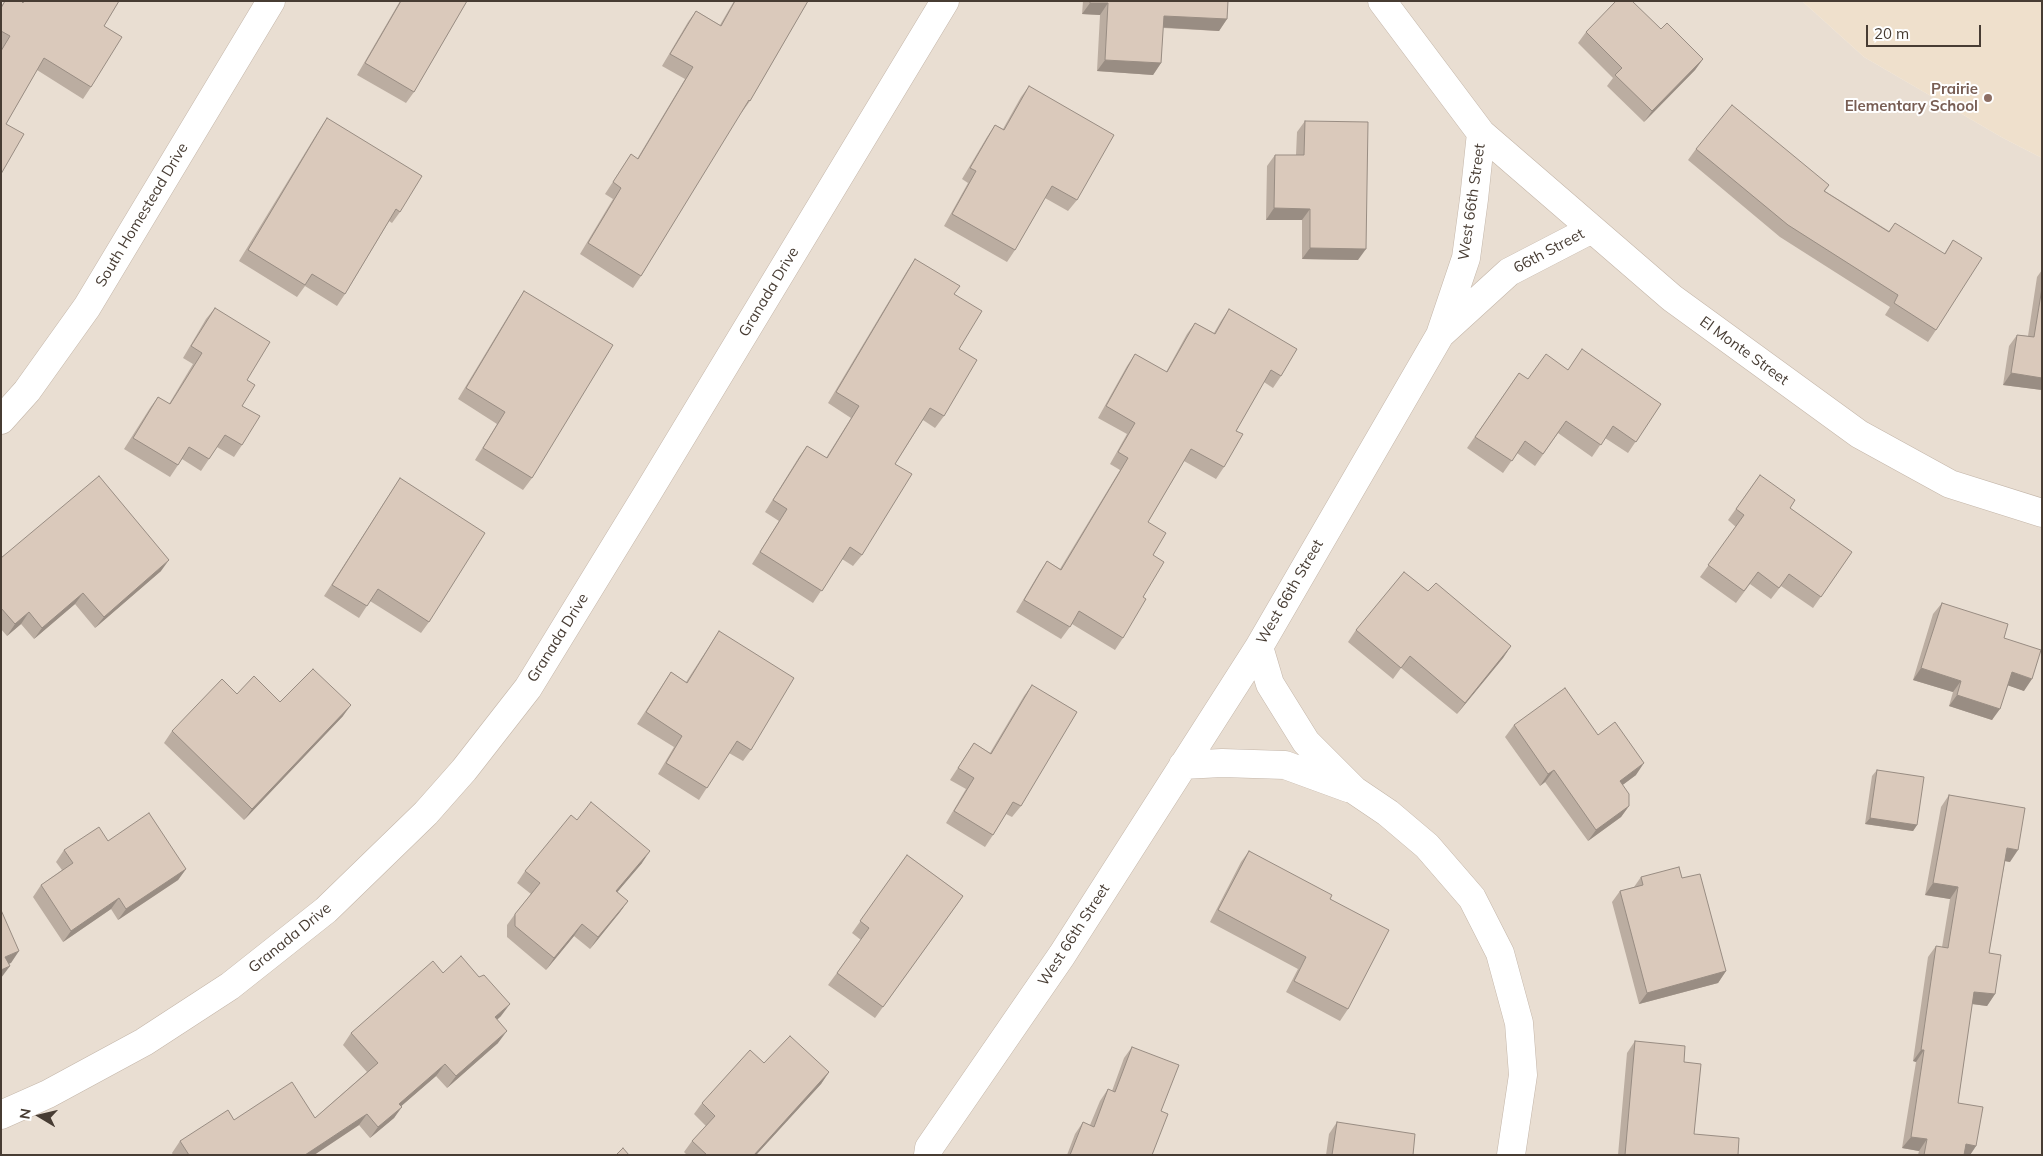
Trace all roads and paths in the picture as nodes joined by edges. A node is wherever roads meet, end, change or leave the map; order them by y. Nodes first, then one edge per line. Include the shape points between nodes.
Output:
1 (271, 1) edge
2 (945, 1) edge
3 (1382, 1) edge
4 (1481, 133) junction
5 (1592, 229) junction
6 (1440, 335) junction
7 (1, 420) edge
8 (2042, 513) edge
9 (1259, 646) junction
10 (1183, 765) junction
11 (1354, 790) junction
12 (1, 1115) edge
13 (927, 1153) edge
14 (1511, 1155) edge

1 - 7 street, South Homestead Drive via 87,307 27,391
2 - 12 street, Granada Drive via 528,688 464,770 426,813 326,910 230,986 144,1042 48,1094
3 - 4 street, West 66th Street
4 - 5 street, El Monte Street
4 - 6 street, West 66th Street via 1466,258
5 - 6 street, 66th Street via 1509,272
5 - 8 street, El Monte Street via 1672,298 1859,434 1950,484
6 - 9 street, West 66th Street
9 - 10 street, West 66th Street
9 - 11 street via 1270,684 1306,742
10 - 11 street via 1222,762 1285,765
10 - 13 street, West 66th Street via 1062,955
11 - 14 street via 1427,846 1472,898 1500,953 1519,1023 1523,1075

